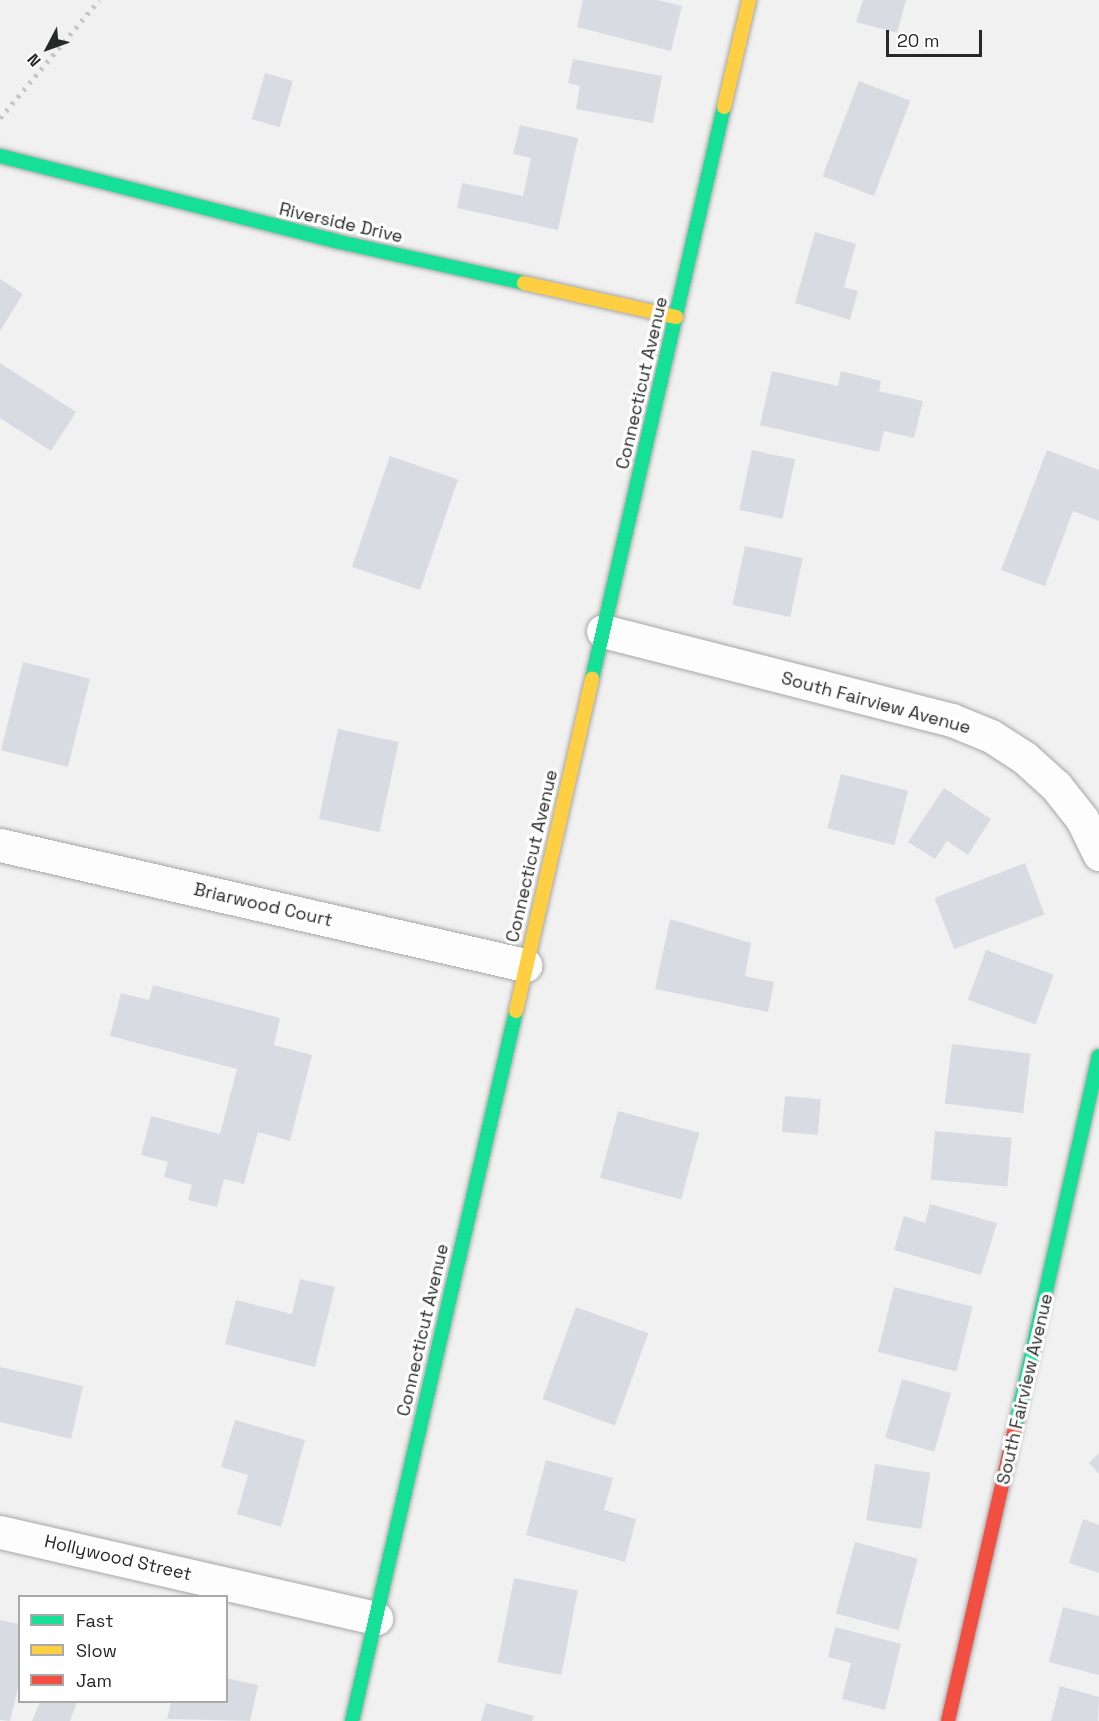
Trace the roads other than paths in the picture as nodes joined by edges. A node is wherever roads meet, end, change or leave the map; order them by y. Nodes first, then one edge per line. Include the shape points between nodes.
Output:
1 (749, 0) edge
2 (0, 156) edge
3 (676, 317) junction
4 (603, 631) junction
5 (0, 845) edge
6 (1099, 854) edge
7 (525, 965) junction
8 (1099, 1056) edge
9 (0, 1532) edge
10 (376, 1618) junction
11 (352, 1721) edge
12 (948, 1721) edge

1 - 3 street, Connecticut Avenue
2 - 3 street, Riverside Drive via 335,241
3 - 4 street, Connecticut Avenue
4 - 6 street, South Fairview Avenue via 952,720 991,736 1025,758 1056,786 1082,819
4 - 7 street, Connecticut Avenue
5 - 7 street, Briarwood Court
7 - 10 street, Connecticut Avenue
8 - 12 street, South Fairview Avenue
9 - 10 street, Hollywood Street
10 - 11 street, Connecticut Avenue

